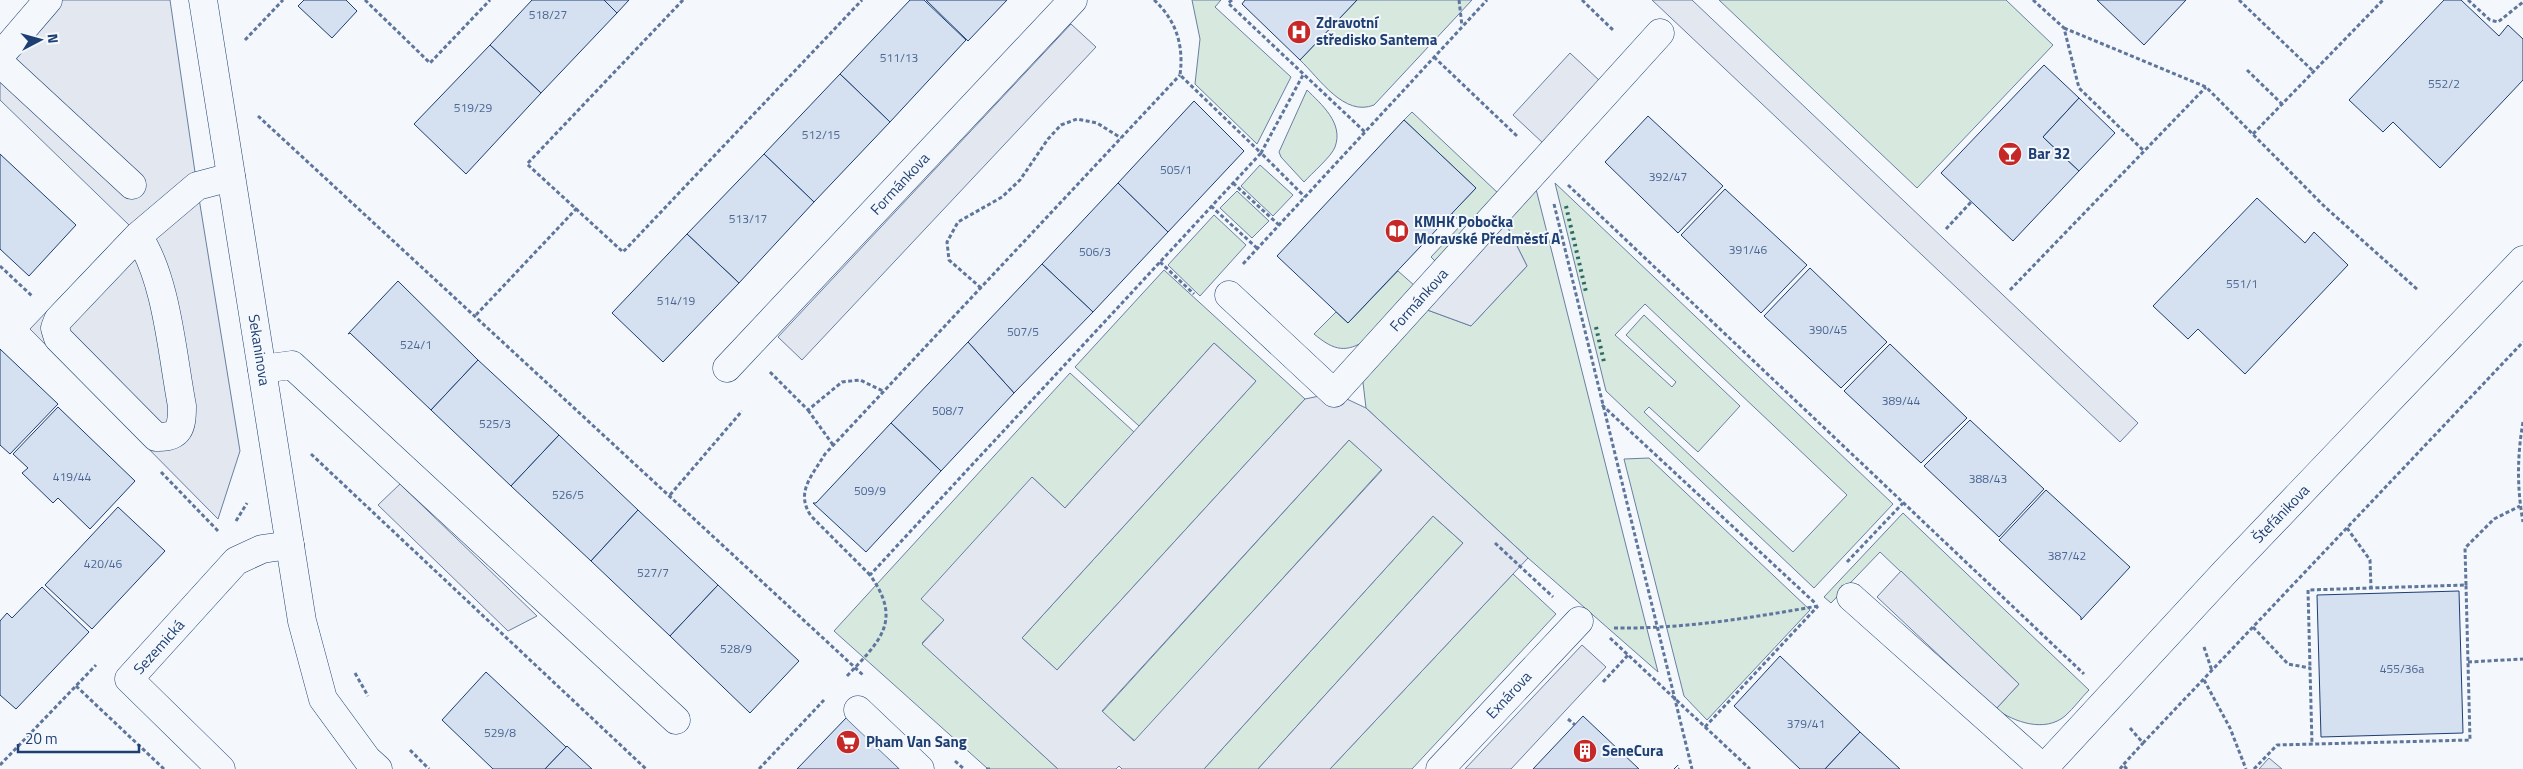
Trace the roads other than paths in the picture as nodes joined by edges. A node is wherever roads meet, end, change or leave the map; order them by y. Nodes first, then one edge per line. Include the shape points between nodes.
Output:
1 (48, 0) edge
2 (203, 0) edge
3 (1073, 0) edge
4 (1660, 33) dead end
5 (0, 56) edge
6 (0, 63) edge
7 (231, 177) junction
8 (132, 185) dead end
9 (138, 236) junction
10 (2523, 260) edge
11 (1229, 295) road end
12 (727, 368) dead end
13 (262, 369) junction
14 (290, 545) junction
15 (1851, 597) dead end
16 (1579, 621) dead end
17 (858, 710) dead end
18 (676, 720) dead end
19 (221, 769) edge
20 (378, 769) edge
21 (920, 769) edge
22 (1440, 769) edge
23 (2043, 769) edge

1 - 5 street
2 - 7 street, Sekaninova
3 - 12 street, Formánkova
4 - 11 street, Formánkova via 1334,393
6 - 8 street
7 - 9 street via 197,186
7 - 13 street, Sekaninova
9 - 9 street via 54,328 58,338 156,436 168,438 177,432 182,422 182,406 158,276
10 - 23 street, Štefánikova via 2225,572
13 - 14 street, Sekaninova
13 - 18 street via 292,365
14 - 19 street, Sezemická via 262,550 236,561 129,679
14 - 20 street, Sekaninova via 302,621 323,699 367,760
15 - 23 street
16 - 22 street, Exnárova
17 - 21 street

